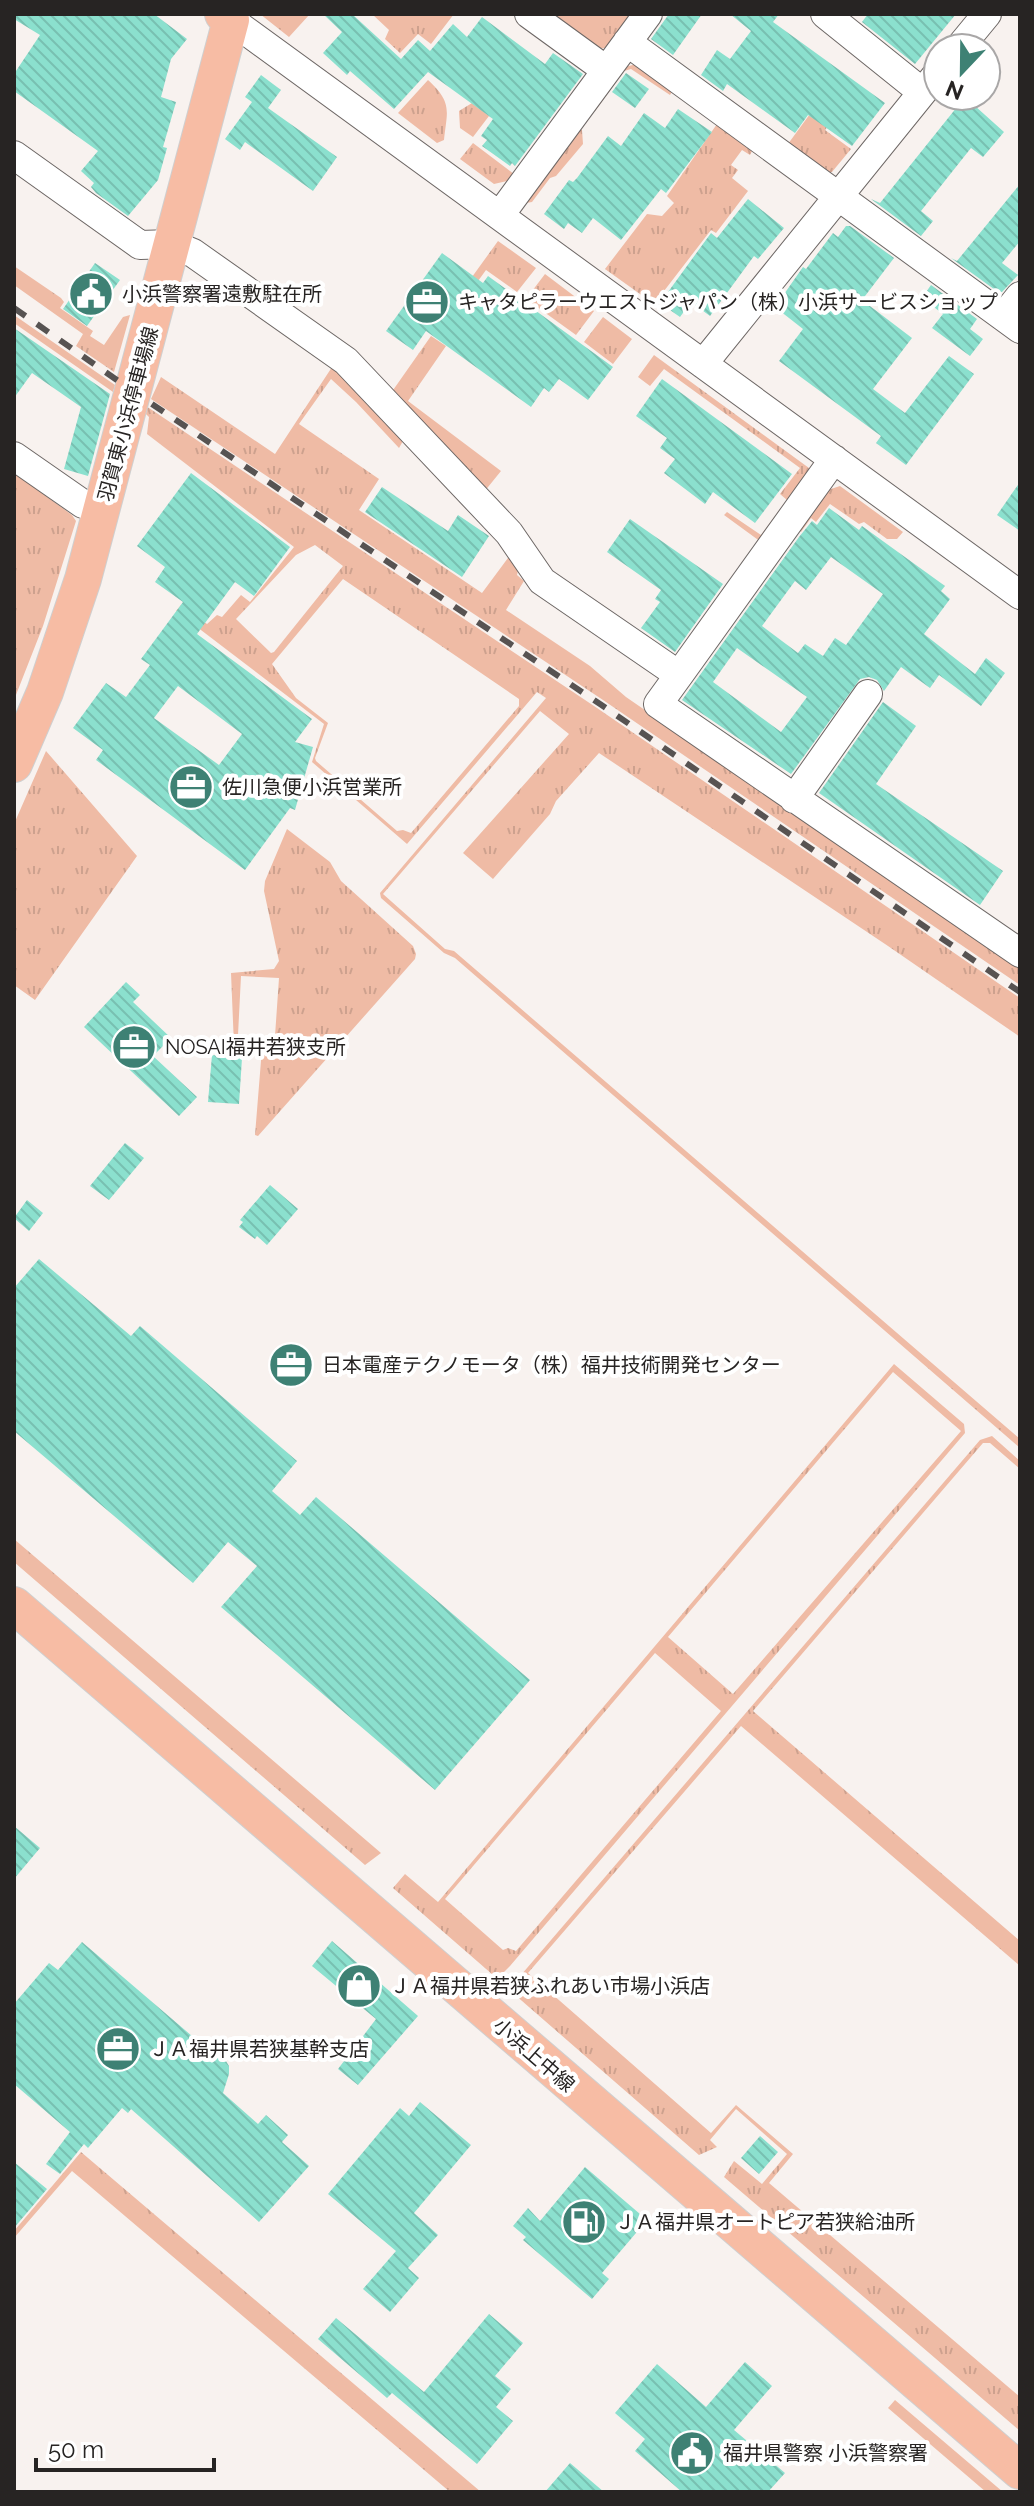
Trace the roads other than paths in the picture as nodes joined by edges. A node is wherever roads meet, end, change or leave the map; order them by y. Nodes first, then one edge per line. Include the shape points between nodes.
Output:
1 (529, 14) edge
2 (648, 14) edge
3 (825, 14) edge
4 (987, 14) edge
5 (229, 16) edge
6 (972, 32) edge
7 (627, 42) junction
8 (606, 70) junction
9 (922, 78) edge
10 (922, 93) edge
11 (14, 155) edge
12 (838, 197) junction
13 (500, 215) junction
14 (171, 244) junction
15 (1015, 314) edge
16 (703, 364) junction
17 (14, 456) edge
18 (834, 459) junction
19 (103, 509) junction
20 (1020, 595) edge
21 (679, 675) junction
22 (868, 694) dead end
23 (14, 764) edge
24 (794, 799) junction
25 (1020, 953) edge
26 (14, 1605) edge
27 (1020, 2471) edge

1 - 8 street
2 - 7 street
3 - 9 street
4 - 6 street
5 - 13 street
5 - 14 main road, 羽賀東小浜停車場線
7 - 8 street
7 - 12 street
8 - 13 street
10 - 12 street
11 - 14 street via 140,245
12 - 15 street
12 - 16 street
13 - 16 street
14 - 19 main road, 羽賀東小浜停車場線
14 - 21 street via 193,253 346,361 509,533 542,581
16 - 18 street
17 - 19 street via 83,504
18 - 20 street
18 - 21 street
19 - 23 main road, 羽賀東小浜停車場線 via 62,645
21 - 24 street via 658,704
22 - 24 street
24 - 25 street
26 - 27 main road, 小浜上中線

